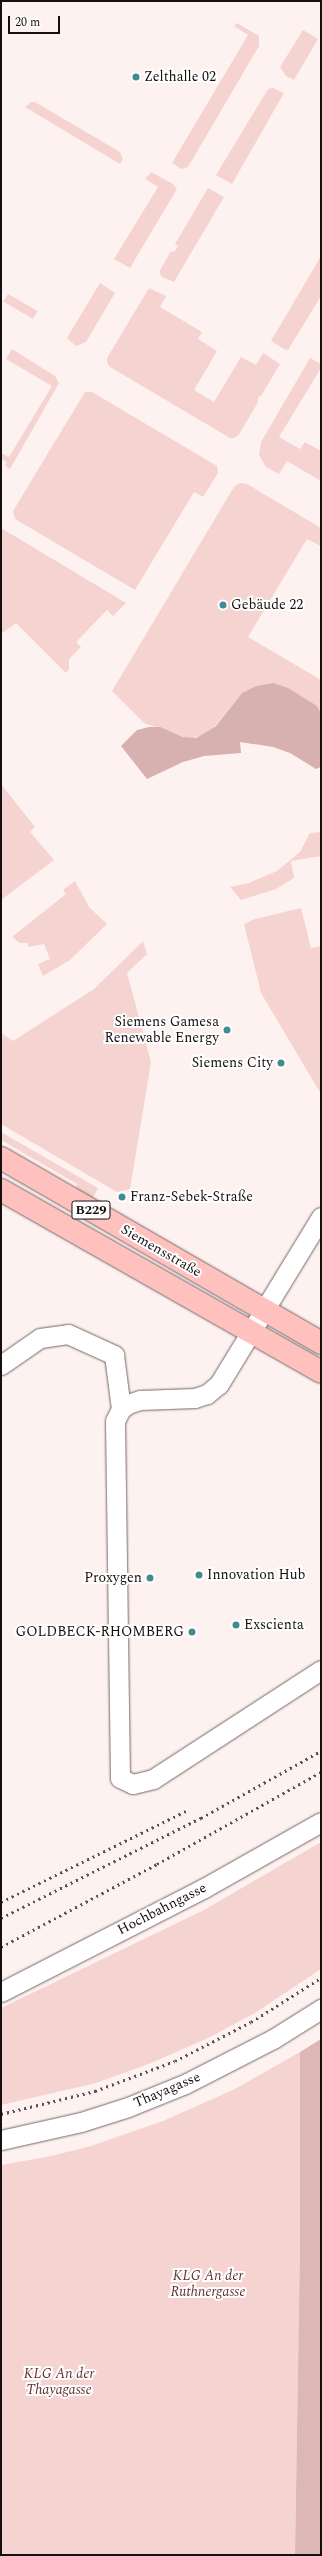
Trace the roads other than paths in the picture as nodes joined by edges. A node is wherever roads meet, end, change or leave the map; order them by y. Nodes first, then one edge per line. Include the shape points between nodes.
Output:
1 (1, 1158) edge
2 (1, 1190) edge
3 (321, 1217) edge
4 (265, 1311) junction
5 (252, 1333) junction
6 (321, 1344) edge
7 (1, 1365) edge
8 (321, 1372) edge
9 (121, 1409) junction
10 (321, 1670) edge
11 (321, 1822) edge
12 (1, 1992) edge
13 (321, 2009) edge
14 (1, 2140) edge

1 - 4 main road, Siemensstraße / B229
2 - 5 main road, Siemensstraße / B229
3 - 4 street
4 - 5 street
4 - 6 main road, Siemensstraße / B229
5 - 8 main road, Siemensstraße / B229
5 - 9 street via 220,1384 207,1394 178,1400 140,1400
7 - 9 street via 40,1338 68,1334 114,1355
9 - 10 street via 115,1421 120,1778 133,1784 154,1779
11 - 12 street, Hochbahngasse via 204,1888
13 - 14 street, Thayagasse via 273,2039 185,2084 128,2107 81,2122

